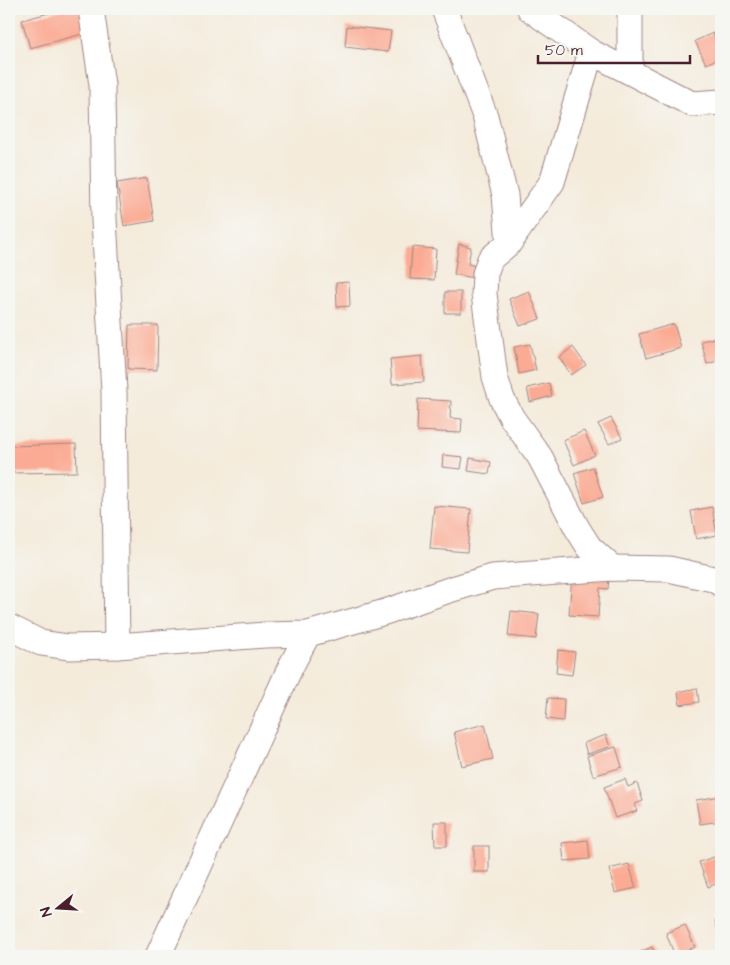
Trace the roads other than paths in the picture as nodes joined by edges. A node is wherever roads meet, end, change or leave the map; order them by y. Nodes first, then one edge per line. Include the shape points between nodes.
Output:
1 (91, 9) edge
2 (444, 9) edge
3 (530, 9) edge
4 (630, 9) edge
5 (591, 52) junction
6 (630, 71) junction
7 (721, 102) edge
8 (509, 243) junction
9 (612, 568) junction
10 (721, 584) edge
11 (9, 628) edge
12 (308, 634) junction
13 (265, 635) junction
14 (117, 646) junction
15 (291, 666) junction
16 (158, 956) edge

1 - 14 street via 102,85 104,220 114,391
2 - 8 street via 485,116 505,194
3 - 5 street
4 - 6 street
5 - 6 street
5 - 8 street via 552,182
6 - 7 street via 692,104
8 - 9 street via 490,259 485,274 484,294 495,377 512,418 540,457 576,528 589,547
9 - 10 street via 669,569 713,579
9 - 12 street via 493,577
11 - 14 street via 41,643 68,648
12 - 13 street
12 - 15 street
13 - 14 street
13 - 15 street
15 - 16 street

